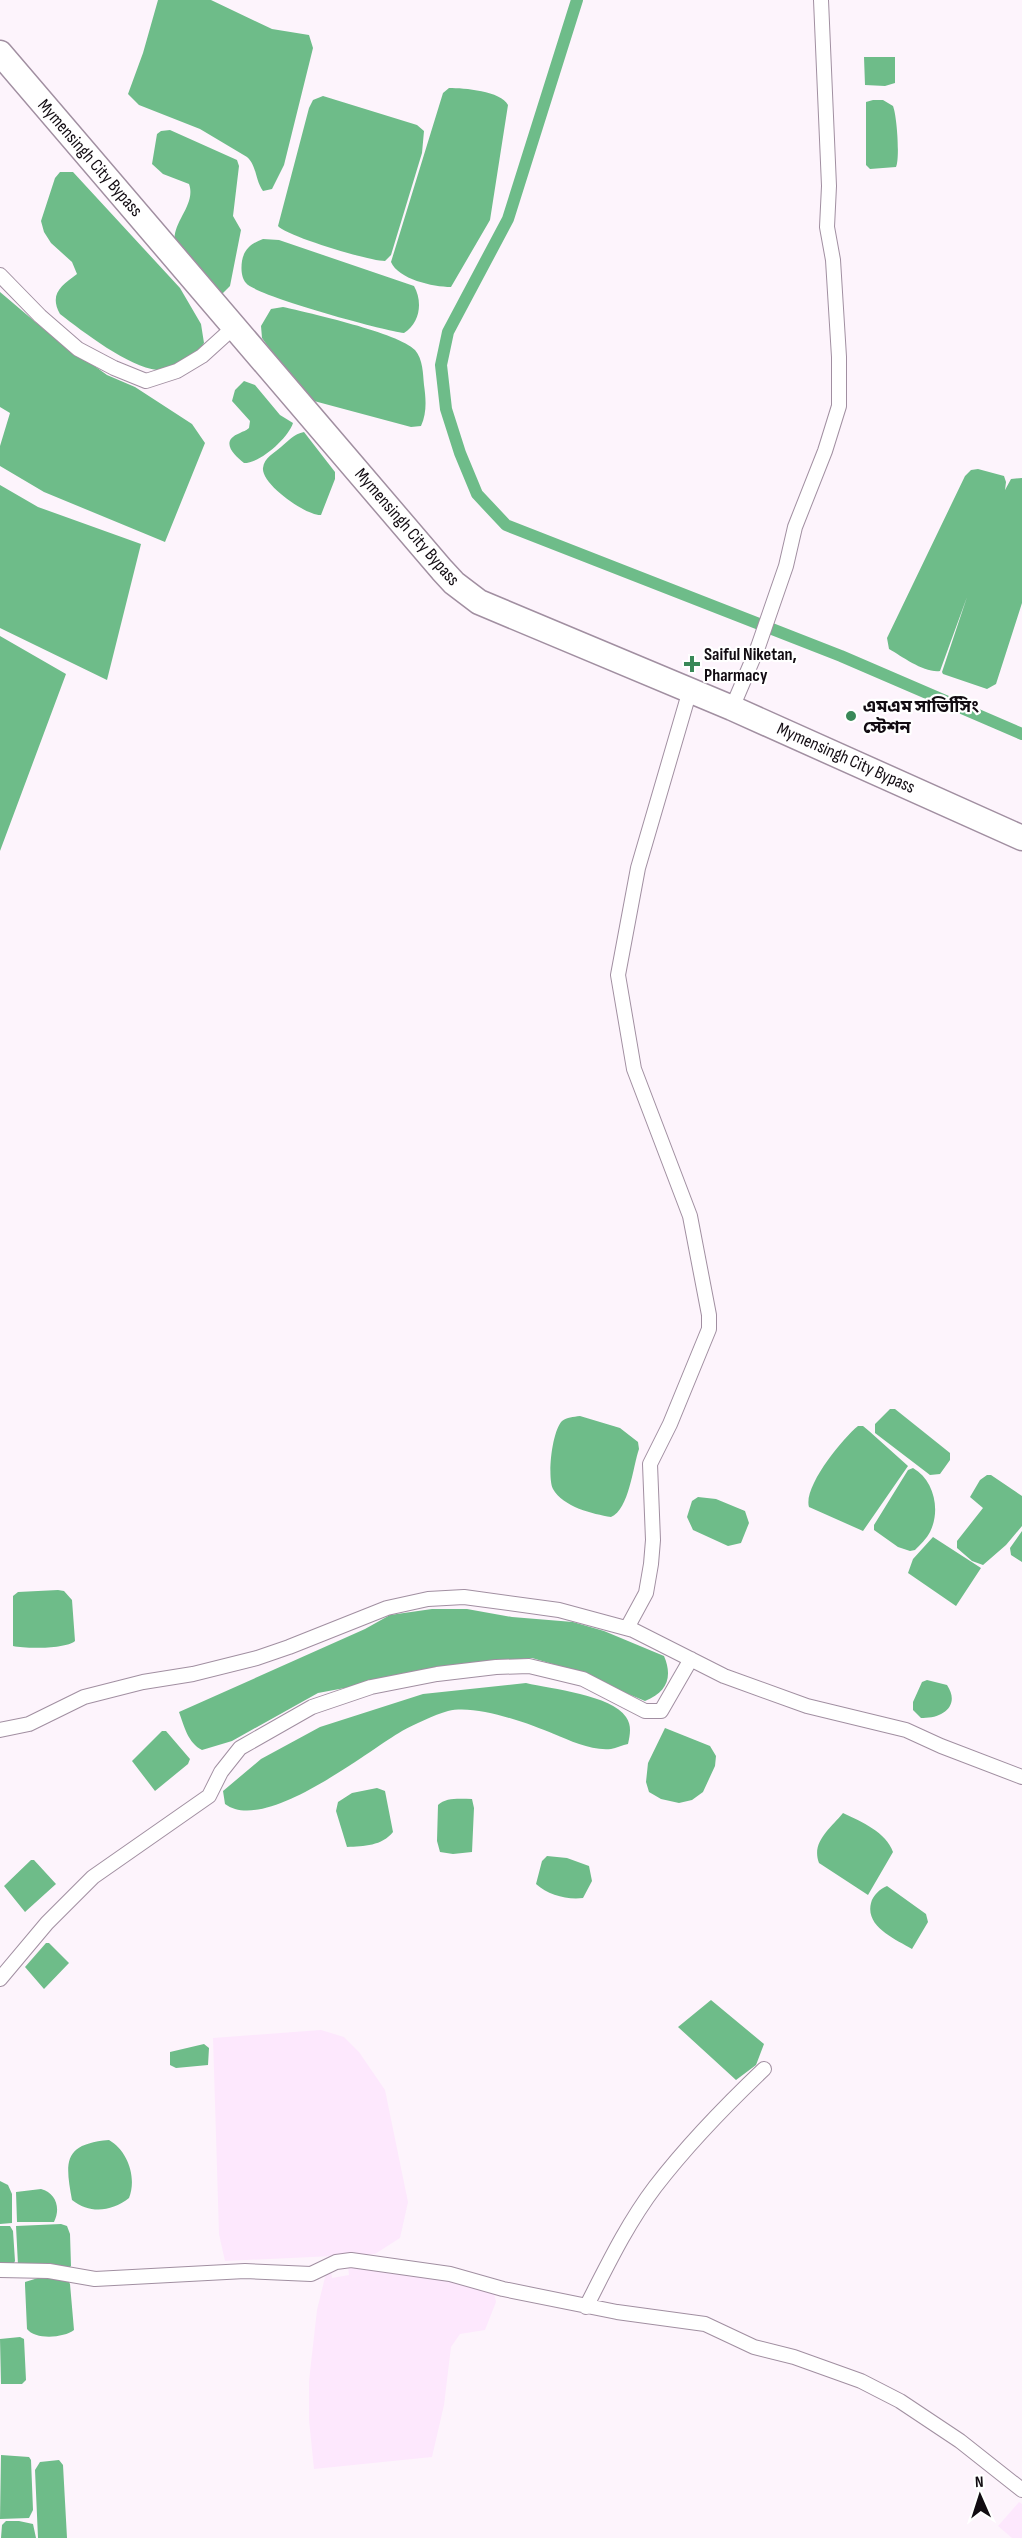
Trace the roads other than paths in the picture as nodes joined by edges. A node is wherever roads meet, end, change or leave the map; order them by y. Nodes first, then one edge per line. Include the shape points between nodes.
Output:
1 (821, 0) edge
2 (0, 53) edge
3 (0, 275) edge
4 (234, 327) junction
5 (690, 690) junction
6 (732, 708) junction
7 (1022, 838) edge
8 (627, 1628) junction
9 (691, 1659) junction
10 (0, 1730) edge
11 (1022, 1777) edge
12 (0, 1979) edge
13 (764, 2069) dead end
14 (0, 2270) edge
15 (586, 2307) junction
16 (1022, 2490) edge

1 - 6 street via 829,186 827,227 839,357 839,406 795,527 758,647
2 - 4 highway, Mymensingh City Bypass
3 - 4 street via 78,349 146,381 177,371 202,356
4 - 5 highway, Mymensingh City Bypass via 441,570 464,591 479,602
5 - 6 highway, Mymensingh City Bypass
5 - 8 street via 638,868 618,975 634,1069 690,1216 709,1329 650,1464 651,1563 646,1593
6 - 7 highway, Mymensingh City Bypass
8 - 9 street
8 - 10 street via 506,1601 428,1599 387,1608 257,1658 84,1697 29,1725
9 - 11 street via 724,1676 807,1706 906,1730
9 - 12 street via 661,1711 645,1711 584,1679 529,1666 426,1676 371,1687 312,1707 240,1748 209,1796 93,1877
13 - 15 street via 704,2127 654,2189 617,2246
14 - 15 street via 49,2271 94,2278 245,2271 312,2274 336,2262 351,2260 450,2274
15 - 16 street via 705,2324 754,2347 861,2380 960,2440

